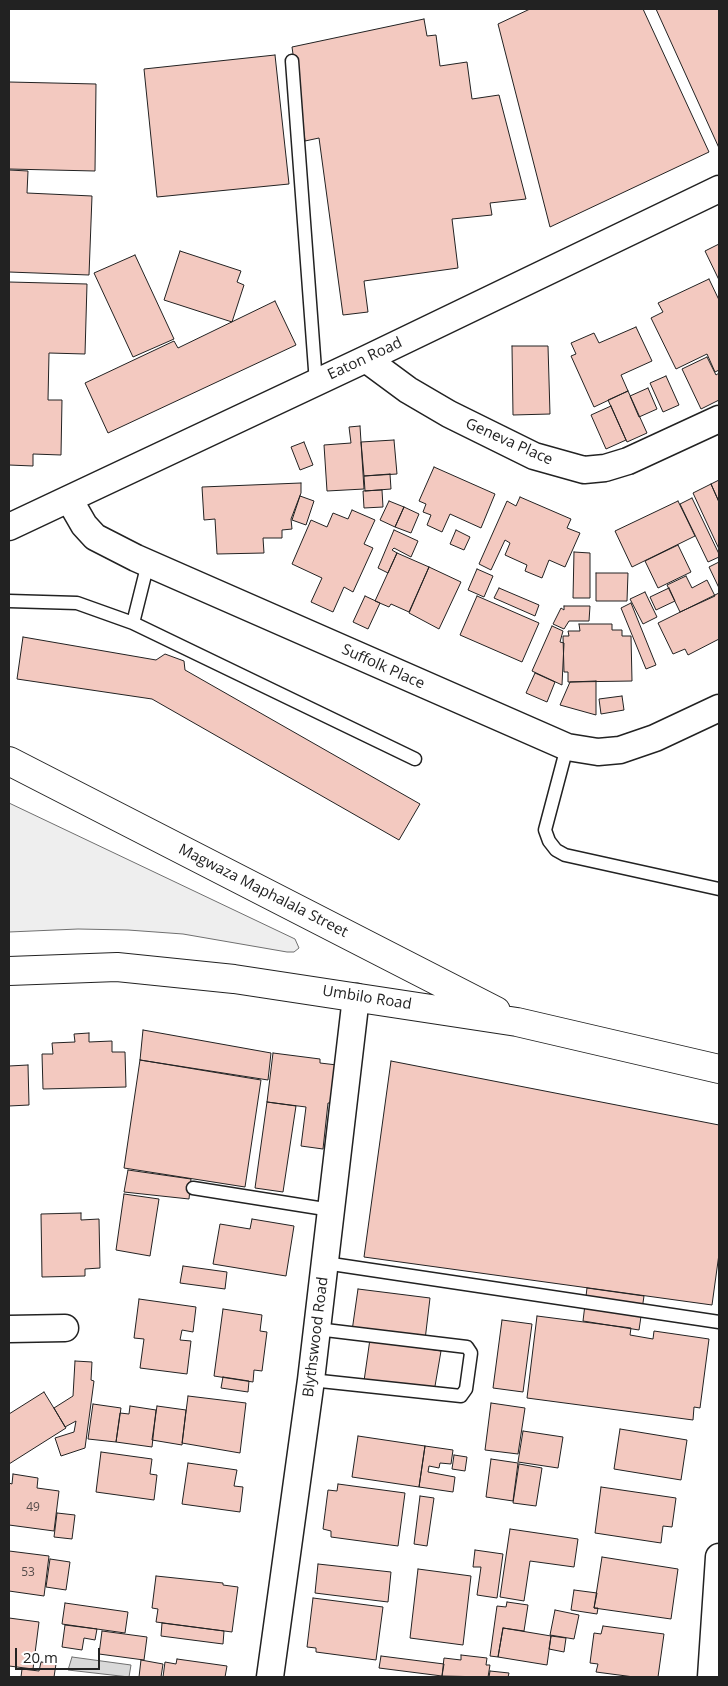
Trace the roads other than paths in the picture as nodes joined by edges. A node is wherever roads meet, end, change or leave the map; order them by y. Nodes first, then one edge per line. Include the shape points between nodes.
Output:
1 (292, 61) dead end
2 (719, 189) edge
3 (366, 359) junction
4 (316, 383) junction
5 (719, 419) edge
6 (69, 499) junction
7 (9, 527) edge
8 (148, 564) junction
9 (9, 601) edge
10 (132, 623) junction
11 (719, 708) edge
12 (567, 747) junction
13 (415, 759) dead end
14 (9, 761) edge
15 (719, 889) edge
16 (9, 971) edge
17 (356, 996) junction
18 (517, 1022) junction
19 (719, 1069) edge
20 (192, 1188) dead end
21 (331, 1210) junction
22 (325, 1263) junction
23 (719, 1322) edge
24 (65, 1328) dead end
25 (9, 1329) edge
26 (317, 1329) junction
27 (311, 1380) junction
28 (719, 1557) edge
29 (270, 1677) edge
30 (711, 1677) edge

1 - 4 lane
2 - 3 street, Eaton Road
3 - 4 street, Eaton Road
3 - 5 street, Geneva Place via 408,390 449,414 534,456 584,470 628,461
4 - 6 street, Eaton Road
6 - 7 street, Eaton Road
6 - 8 street, Suffolk Place via 94,537
8 - 10 lane
8 - 12 street, Suffolk Place
9 - 10 lane via 77,603
10 - 13 lane
11 - 12 street, Suffolk Place via 655,738 620,750 598,752
12 - 15 lane via 545,830 556,850 565,856
14 - 18 main road, Magwaza Maphalala Street
16 - 17 main road, Umbilo Road via 117,967
17 - 18 main road, Umbilo Road
17 - 21 street, Blythswood Road
18 - 19 main road, Umbilo Road
20 - 21 lane
21 - 22 street, Blythswood Road
22 - 23 lane
22 - 26 street, Blythswood Road
24 - 25 street
26 - 27 street, Blythswood Road
26 - 27 lane via 467,1347 471,1352 466,1389 461,1396
27 - 29 street, Blythswood Road
28 - 30 street

